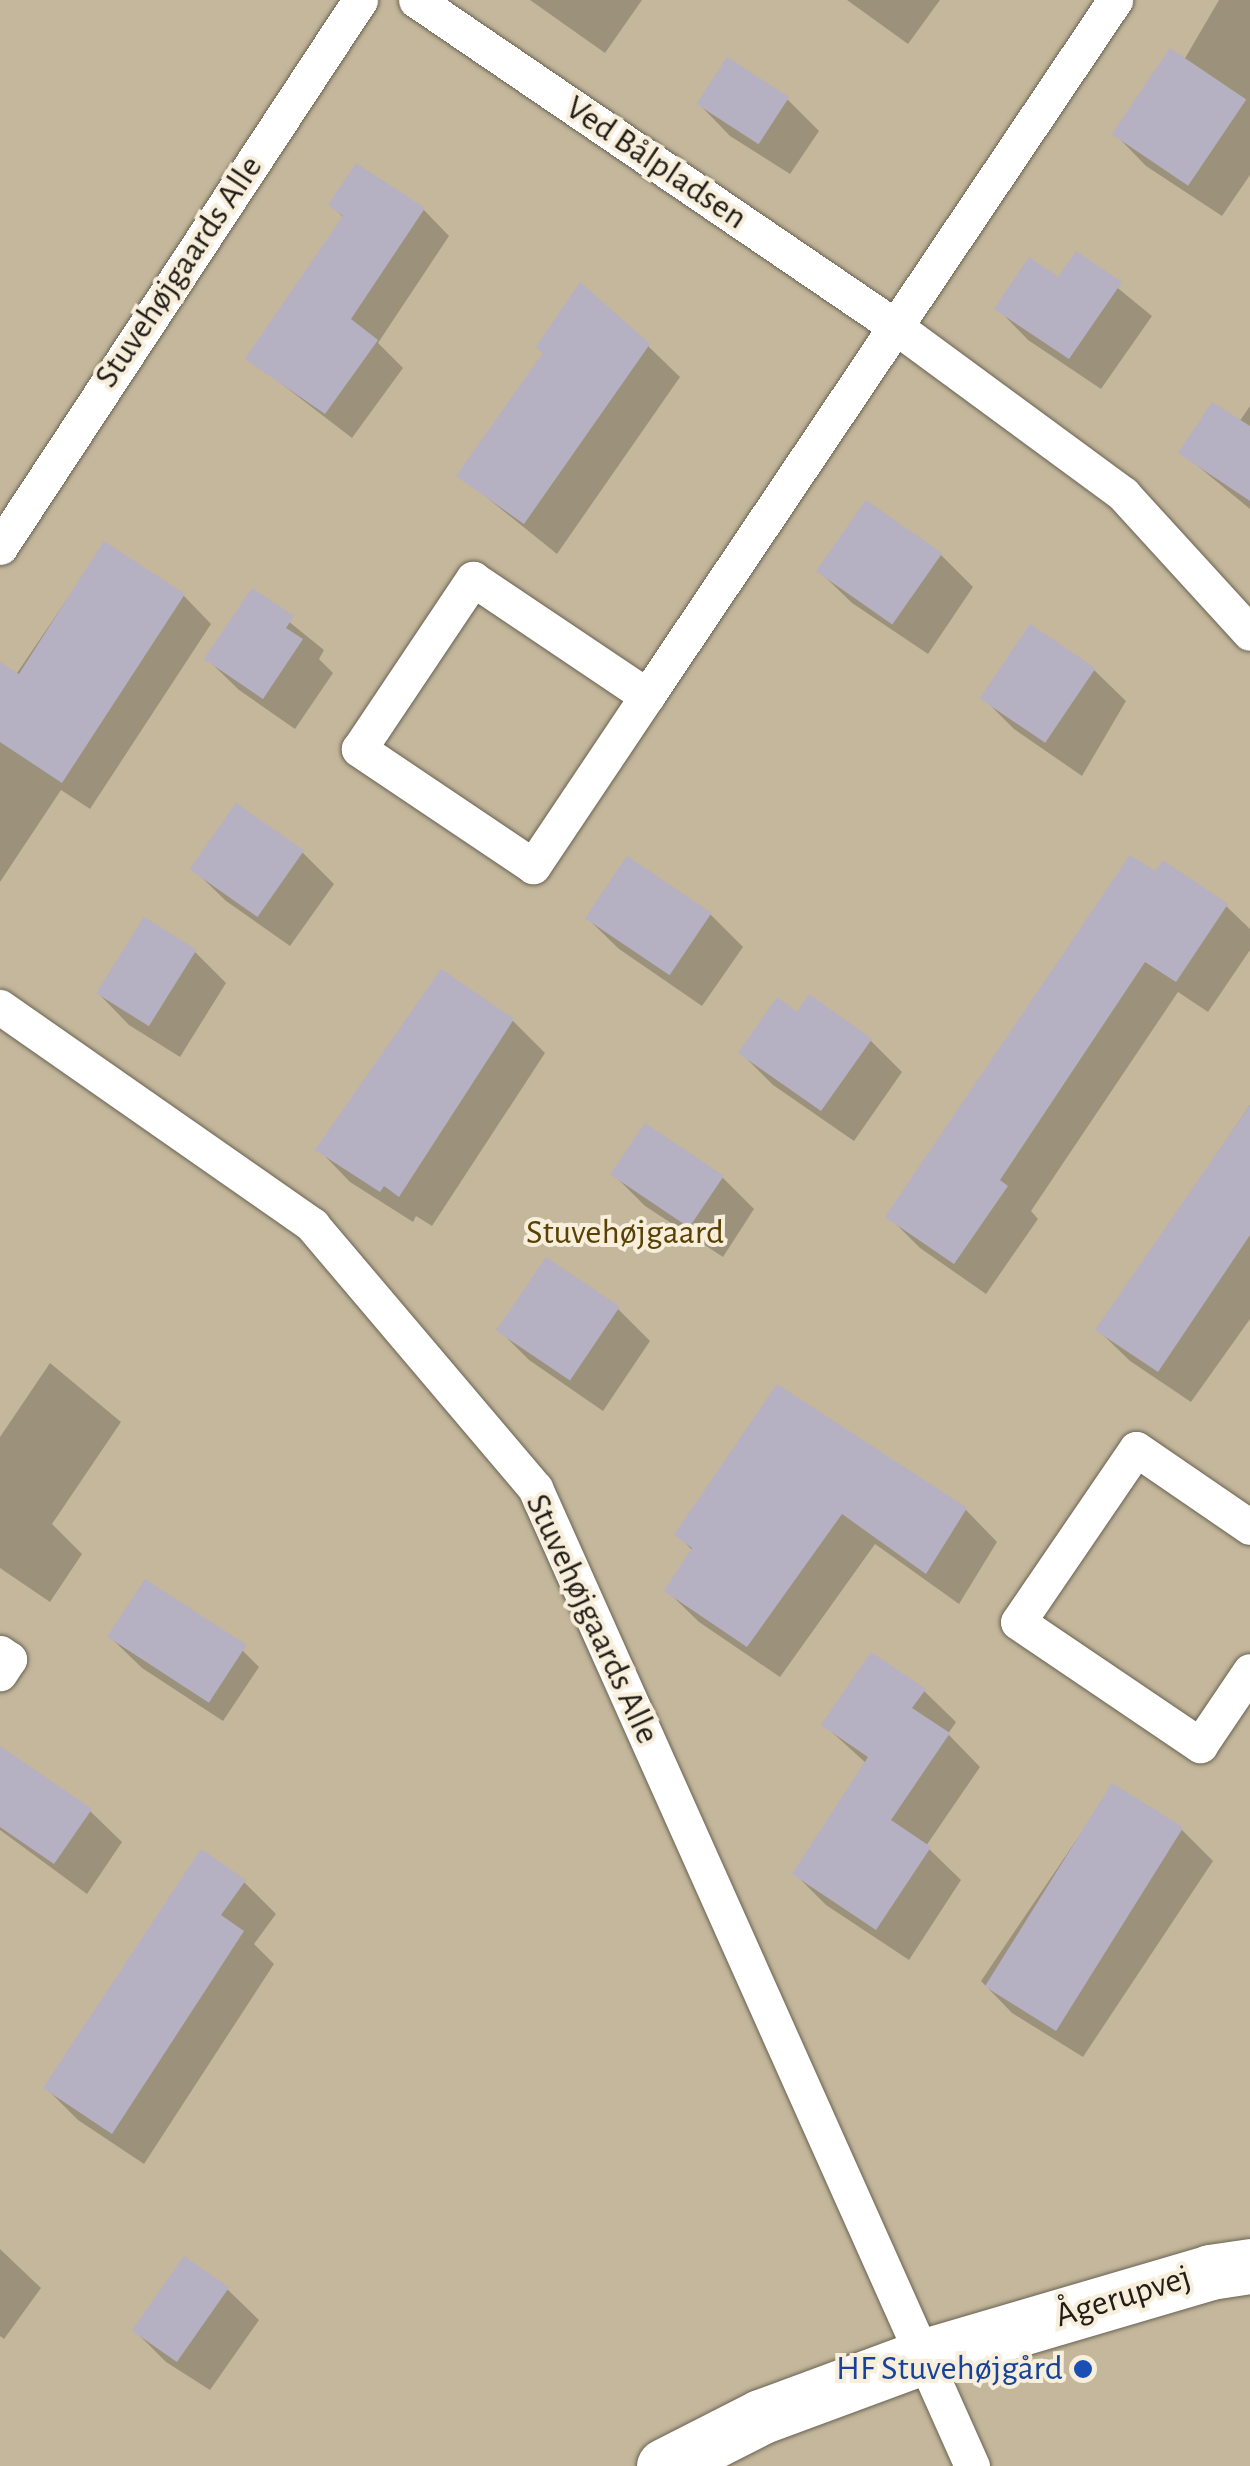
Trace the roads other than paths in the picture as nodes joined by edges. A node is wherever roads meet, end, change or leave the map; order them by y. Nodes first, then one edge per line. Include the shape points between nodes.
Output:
1 (360, 0) edge
2 (416, 0) edge
3 (1116, 0) edge
4 (896, 326) junction
5 (0, 547) edge
6 (1250, 633) edge
7 (647, 696) junction
8 (0, 1006) edge
9 (1250, 1527) edge
10 (0, 1652) edge
11 (1250, 1671) edge
12 (0, 1673) edge
13 (1250, 2266) edge
14 (922, 2357) junction
15 (664, 2466) edge
16 (972, 2466) edge

1 - 5 lane, Stuvehøjgaards Alle
2 - 4 lane, Ved Bålpladsen
3 - 4 lane
4 - 6 lane, Ved Bålpladsen via 1122,494
4 - 7 lane
7 - 7 lane via 533,866 359,749 474,579
8 - 14 lane, Stuvehøjgaards Alle via 312,1225 535,1488
9 - 11 lane via 1136,1449 1018,1622 1200,1745
10 - 12 lane via 10,1659
13 - 14 street, Ågerupvej
14 - 15 street, Ågerupvej via 760,2418
14 - 16 lane, Stuvehøjgaards Alle

